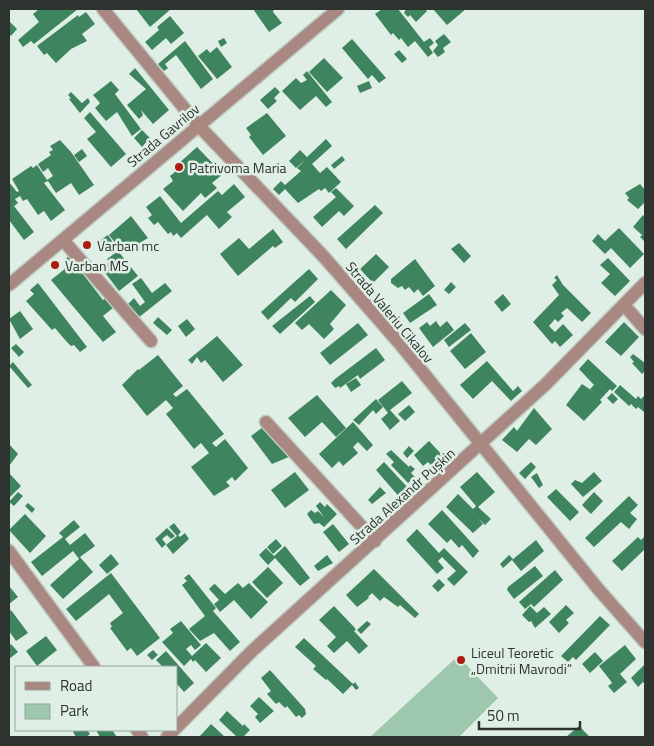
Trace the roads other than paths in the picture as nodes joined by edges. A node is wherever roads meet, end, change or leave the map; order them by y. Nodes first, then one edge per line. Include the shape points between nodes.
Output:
1 (103, 9) edge
2 (338, 9) edge
3 (198, 125) junction
4 (63, 240) junction
5 (645, 283) edge
6 (9, 285) edge
7 (624, 305) junction
8 (645, 329) edge
9 (151, 341) dead end
10 (266, 422) dead end
11 (481, 446) junction
12 (375, 541) junction
13 (9, 551) edge
14 (645, 642) edge
15 (93, 666) edge
16 (178, 726) edge

1 - 3 street, Strada Valeriu Cikalov
2 - 3 street, Strada Gavrilov
3 - 4 street, Strada Gavrilov
3 - 11 street, Strada Valeriu Cikalov via 324,257 400,344
4 - 6 street, Strada Gavrilov
4 - 9 street
5 - 7 street, Strada Alexandr Pușkin
7 - 8 street
7 - 11 street, Strada Alexandr Pușkin
10 - 12 street
11 - 12 street, Strada Alexandr Pușkin
11 - 14 street, Strada Valeriu Cikalov
12 - 16 street, Strada Alexandr Pușkin via 252,652
13 - 15 street

